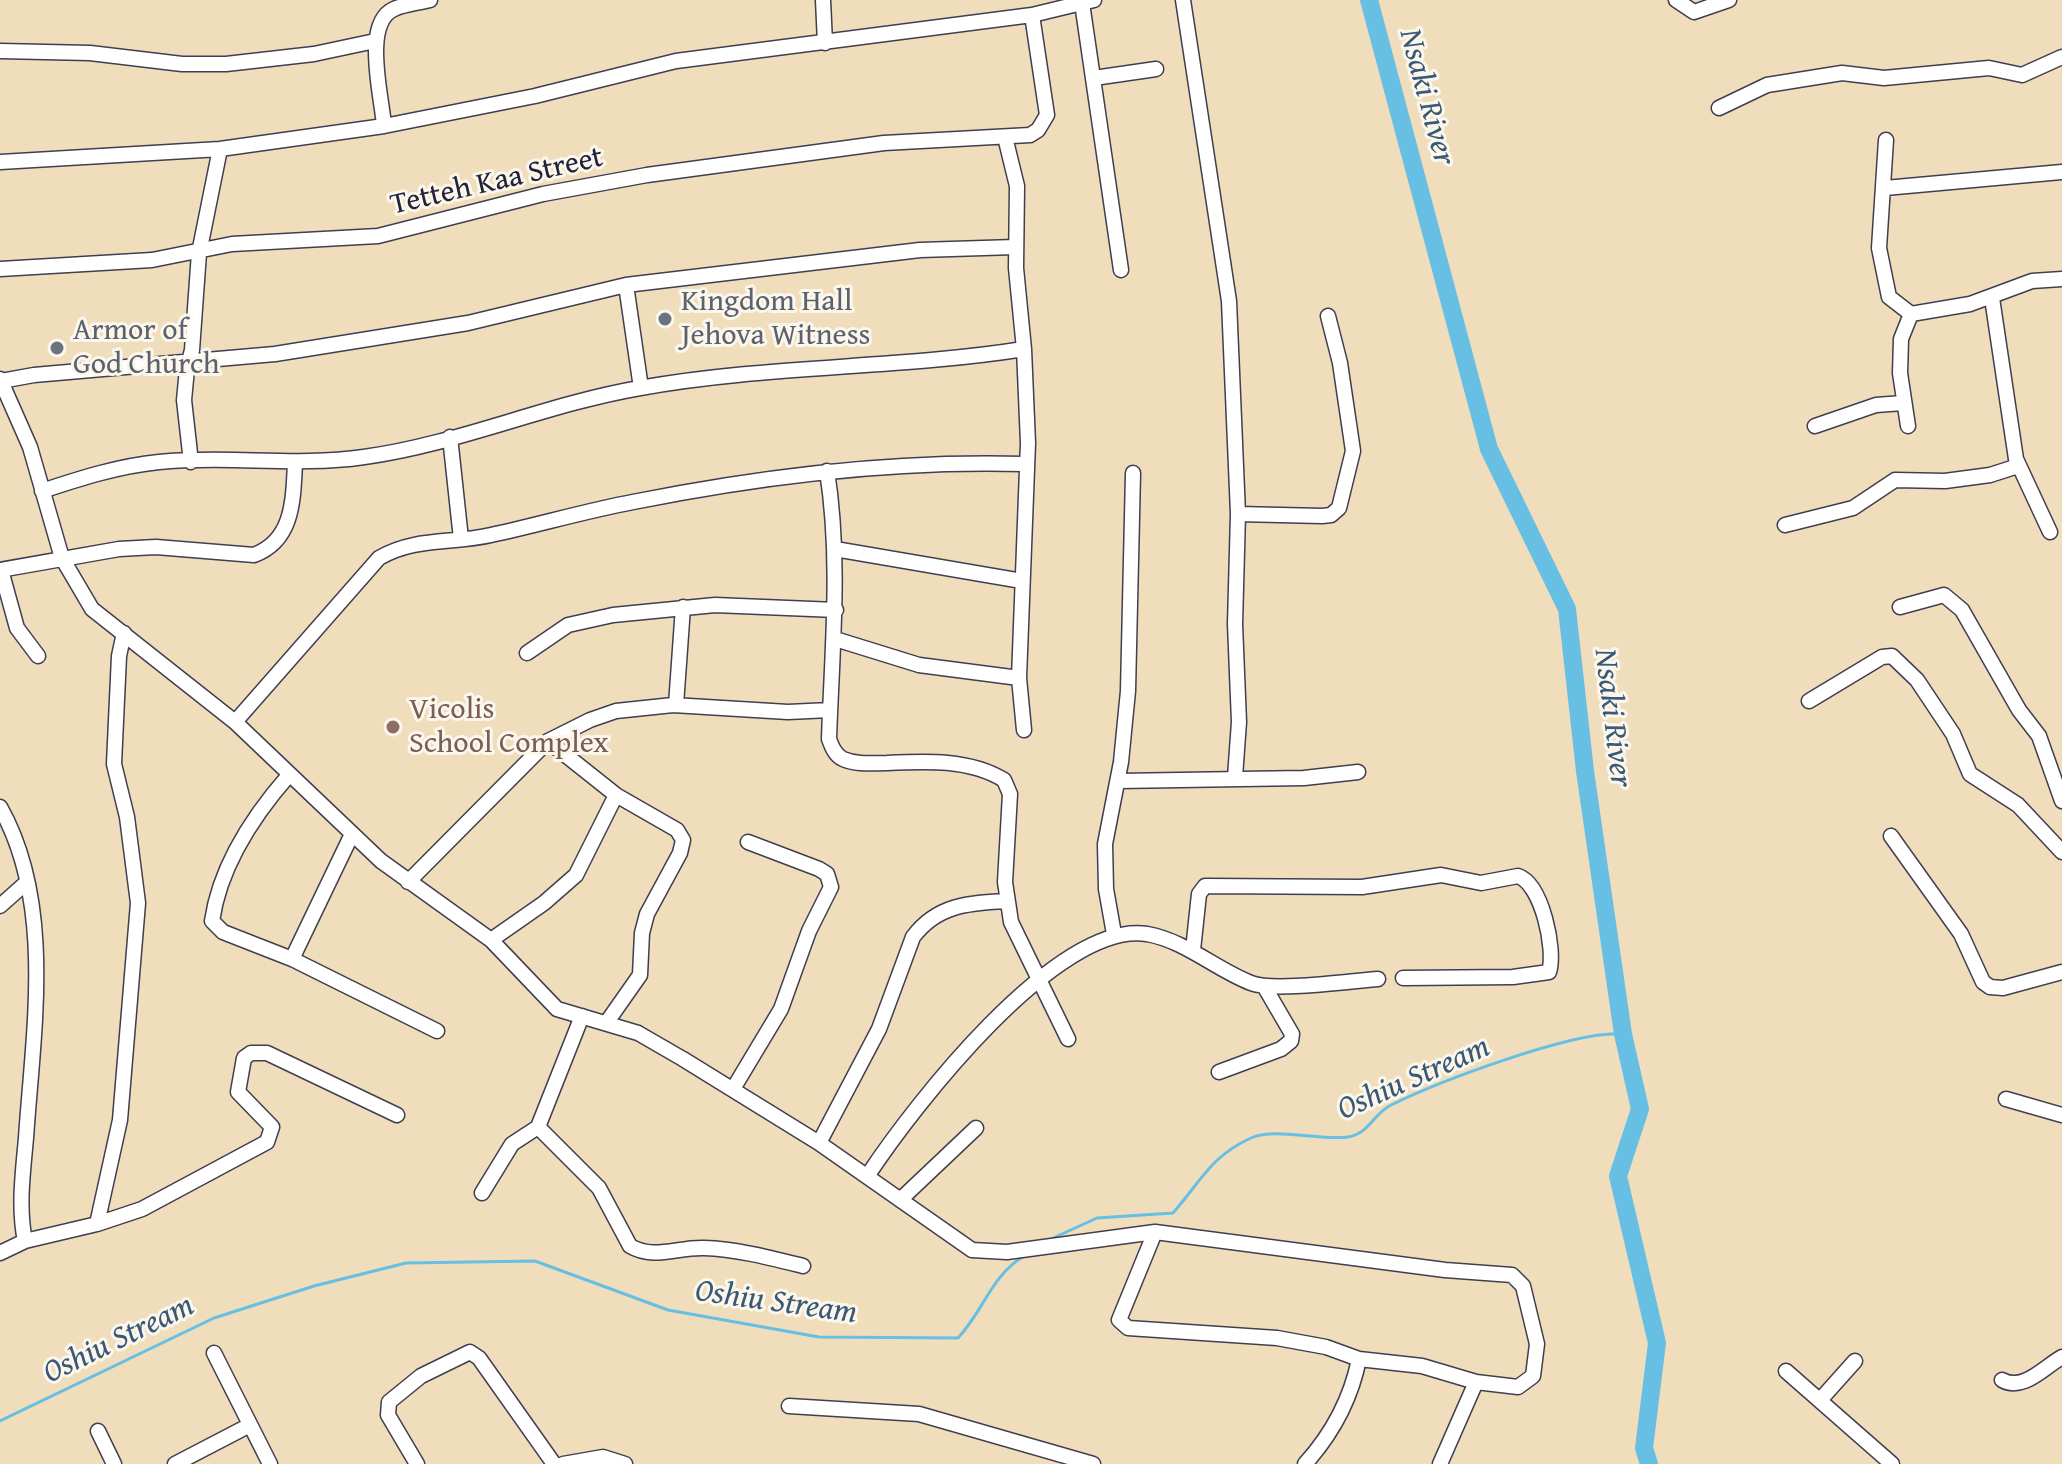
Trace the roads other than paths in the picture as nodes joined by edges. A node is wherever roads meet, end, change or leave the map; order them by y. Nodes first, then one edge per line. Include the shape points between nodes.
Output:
1 (430, 0) edge
2 (823, 0) edge
3 (1183, 0) edge
4 (1676, 0) edge
5 (1729, 0) edge
6 (1088, 1) edge
7 (1032, 15) junction
8 (375, 41) junction
9 (825, 43) junction
10 (0, 51) edge
11 (2062, 57) edge
12 (1156, 69) dead end
13 (1094, 78) junction
14 (1719, 108) dead end
15 (384, 126) junction
16 (1005, 137) junction
17 (1886, 140) dead end
18 (220, 149) junction
19 (0, 162) edge
20 (2062, 172) edge
21 (1885, 188) junction
22 (1015, 247) junction
23 (199, 253) junction
24 (0, 269) edge
25 (1121, 270) dead end
26 (2062, 279) edge
27 (626, 285) junction
28 (1992, 298) junction
29 (1911, 314) junction
30 (1328, 316) dead end
31 (1024, 349) junction
32 (189, 362) junction
33 (1, 380) edge
34 (641, 388) junction
35 (1903, 403) junction
36 (1815, 426) dead end
37 (1908, 426) dead end
38 (450, 437) junction
39 (191, 462) junction
40 (295, 463) junction
41 (1026, 464) junction
42 (2018, 466) junction
43 (827, 471) junction
44 (1133, 473) dead end
45 (42, 491) junction
46 (1238, 514) junction
47 (1785, 525) dead end
48 (2050, 532) dead end
49 (461, 539) junction
50 (835, 549) junction
51 (62, 558) junction
52 (1, 570) edge
53 (1022, 581) junction
54 (683, 607) junction
55 (1900, 607) dead end
56 (836, 610) junction
57 (124, 633) junction
58 (835, 639) junction
59 (527, 653) dead end
60 (38, 656) dead end
61 (1019, 678) junction
62 (1809, 701) dead end
63 (676, 705) junction
64 (830, 710) junction
65 (235, 722) junction
66 (1024, 730) dead end
67 (548, 741) junction
68 (1358, 772) dead end
69 (289, 775) junction
70 (1235, 777) junction
71 (1118, 781) junction
72 (616, 795) junction
73 (2062, 801) edge
74 (0, 807) edge
75 (352, 834) junction
76 (1891, 836) dead end
77 (748, 842) dead end
78 (2062, 852) edge
79 (27, 882) junction
80 (408, 882) junction
81 (1006, 901) junction
82 (0, 906) edge
83 (1114, 934) junction
84 (491, 940) junction
85 (1193, 950) junction
86 (292, 959) junction
87 (2062, 972) edge
88 (1403, 978) dead end
89 (1378, 979) dead end
90 (1042, 980) junction
91 (1264, 986) junction
92 (582, 1016) junction
93 (607, 1022) junction
94 (437, 1031) dead end
95 (1068, 1039) dead end
96 (1219, 1072) dead end
97 (733, 1089) junction
98 (2006, 1099) dead end
99 (397, 1115) dead end
100 (2062, 1115) edge
101 (538, 1127) junction
102 (976, 1128) dead end
103 (819, 1143) junction
104 (868, 1175) junction
105 (482, 1193) dead end
106 (900, 1200) junction
107 (97, 1224) junction
108 (1155, 1232) junction
109 (25, 1241) junction
110 (0, 1253) edge
111 (803, 1266) dead end
112 (214, 1353) dead end
113 (2062, 1357) edge
114 (1359, 1359) junction
115 (1855, 1361) dead end
116 (1786, 1371) dead end
117 (2002, 1380) dead end
118 (1476, 1382) junction
119 (1821, 1399) junction
120 (789, 1406) dead end
121 (250, 1425) junction
122 (98, 1431) dead end
123 (114, 1464) edge
124 (175, 1464) edge
125 (270, 1464) edge
126 (417, 1464) edge
127 (554, 1464) edge
128 (563, 1464) edge
129 (625, 1464) edge
130 (1093, 1464) edge
131 (1305, 1464) edge
132 (1440, 1464) edge
133 (1892, 1464) edge

1 - 8 street via 393,9 379,23
2 - 9 street
3 - 46 street via 1229,301
4 - 5 street via 1694,12
6 - 7 street
6 - 13 street
7 - 9 street
7 - 16 street, Tetteh Kaa Street via 1047,115 1030,135
8 - 10 street via 226,64
8 - 15 street
9 - 15 street via 676,61
11 - 14 street via 2022,75 1989,68 1884,78 1842,73 1767,85
12 - 13 street
13 - 25 street
15 - 18 street
16 - 22 street via 1016,174
16 - 23 street, Tetteh Kaa Street via 884,143 647,175 543,194 378,236 232,244
17 - 21 street
18 - 19 street
18 - 23 street
20 - 21 street
21 - 29 street via 1879,248 1887,290 1894,303
22 - 27 street via 920,250
22 - 31 street
23 - 24 street, Tetteh Kaa Street
23 - 32 street
26 - 28 street via 2022,284
27 - 32 street via 468,323
27 - 34 street
28 - 29 street
28 - 42 street
29 - 35 street via 1901,339
30 - 46 street via 1353,451 1339,508 1322,516
31 - 34 street
31 - 41 street
32 - 33 street
32 - 39 street via 184,400
33 - 45 street
34 - 38 street
35 - 36 street via 1876,405
35 - 37 street
38 - 40 street via 368,457
38 - 49 street
39 - 40 street
39 - 45 street via 123,468
40 - 51 street via 292,511 286,528 266,551 254,555 156,547
41 - 43 street
41 - 53 street
42 - 47 street via 1945,481 1895,480 1853,508
42 - 48 street
43 - 49 street via 632,502
43 - 50 street
44 - 71 street via 1128,691
45 - 51 street
46 - 70 street
49 - 65 street via 417,543 379,558
50 - 53 street
50 - 56 street
51 - 52 street
51 - 57 street via 92,609
52 - 60 street via 17,628
53 - 61 street
54 - 56 street
54 - 59 street via 587,619
54 - 63 street
55 - 73 street via 1944,595 1962,610 2039,736
56 - 58 street
57 - 65 street
57 - 107 street via 114,764 138,903 120,1120
58 - 61 street via 919,665
58 - 64 street
61 - 66 street
62 - 78 street via 1892,656 1908,669 1953,734 1970,774 2018,805
63 - 64 street
63 - 67 street via 616,711
64 - 81 street via 829,739 840,758 954,764 1004,780 1010,794
65 - 69 street
67 - 72 street
67 - 80 street
68 - 70 street
69 - 75 street
69 - 86 street via 247,831 223,879 212,921 223,932
70 - 71 street
71 - 83 street via 1105,844
72 - 84 street via 576,875
72 - 93 street via 677,830 683,840 647,914 640,975
74 - 79 street via 22,854
75 - 80 street
75 - 86 street
76 - 87 street via 1961,934 1983,982 2003,988
77 - 97 street via 819,869 831,887 781,1009
79 - 82 street
79 - 109 street via 34,996 22,1198
80 - 84 street
81 - 90 street via 1011,922
81 - 103 street via 962,904 926,920 913,937 862,1064
83 - 85 street via 1146,934
83 - 90 street
84 - 92 street via 546,1001
85 - 88 street via 1199,894 1205,886 1362,887 1441,875 1481,883 1518,876 1535,889 1550,946 1549,972
85 - 91 street
86 - 94 street
89 - 91 street
90 - 95 street
90 - 104 street via 993,1018 918,1105
91 - 96 street via 1291,1041
92 - 93 street
92 - 101 street
93 - 97 street via 638,1033
97 - 103 street
98 - 100 street
99 - 107 street via 267,1053 251,1053 244,1058 238,1092 272,1127 267,1142 142,1209
101 - 105 street via 512,1144
101 - 111 street via 599,1188 630,1246 639,1251 701,1248
102 - 106 street
103 - 104 street
104 - 106 street
106 - 108 street via 972,1250 1007,1252
107 - 109 street
108 - 114 street via 1119,1320 1122,1325 1277,1338
108 - 118 street via 1512,1275 1527,1298 1536,1367 1528,1382 1518,1387
109 - 110 street
112 - 121 street
113 - 117 street via 2024,1382
114 - 118 street via 1422,1366
114 - 131 street via 1349,1397
115 - 119 street
116 - 119 street
118 - 132 street
119 - 133 street
120 - 130 street via 919,1414
121 - 124 street
121 - 125 street
122 - 123 street
126 - 127 street via 388,1415 389,1402 421,1376 470,1352
128 - 129 street via 603,1457

